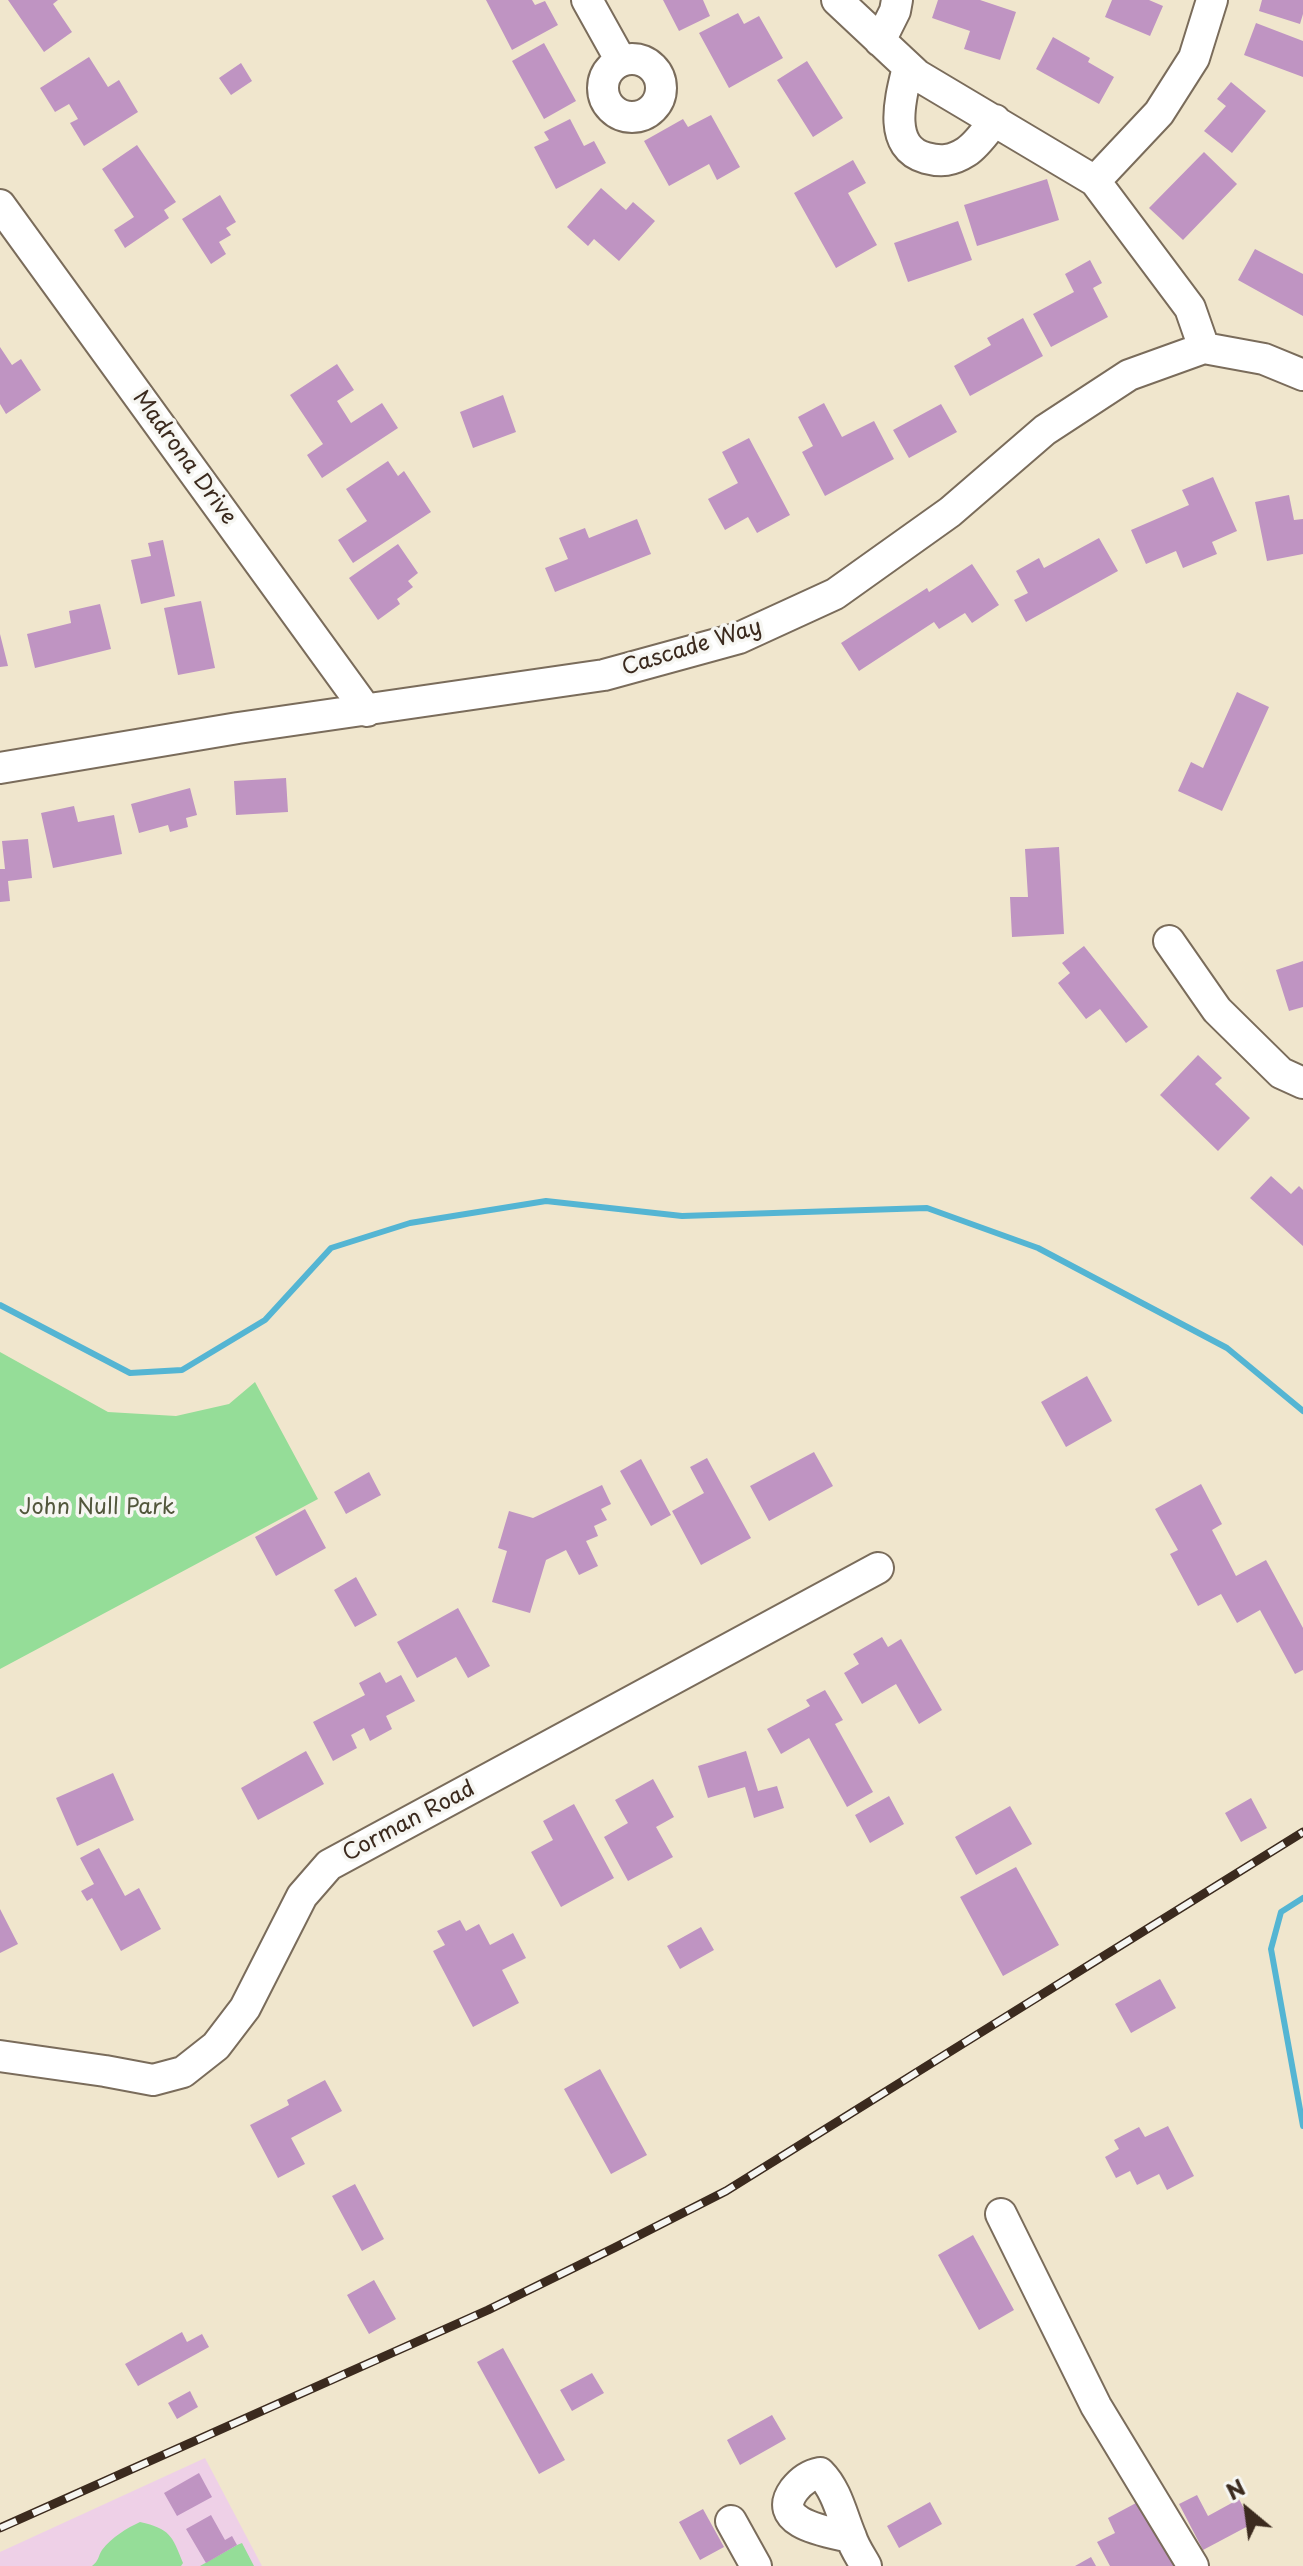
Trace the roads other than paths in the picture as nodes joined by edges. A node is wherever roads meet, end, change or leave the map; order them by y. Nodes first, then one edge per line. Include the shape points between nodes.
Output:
1 (587, 0) edge
2 (837, 0) edge
3 (897, 0) edge
4 (1212, 0) edge
5 (880, 41) junction
6 (621, 61) dead end
7 (908, 67) junction
8 (995, 120) junction
9 (1095, 181) junction
10 (0, 205) edge
11 (1204, 348) junction
12 (1303, 375) edge
13 (367, 711) junction
14 (0, 768) edge
15 (1169, 941) dead end
16 (1303, 1083) edge
17 (878, 1568) dead end
18 (0, 2056) edge
19 (1001, 2214) dead end
20 (731, 2521) dead end
21 (850, 2537) dead end
22 (756, 2566) edge
23 (866, 2566) edge
24 (1193, 2566) edge

1 - 6 street
2 - 5 street
3 - 5 street
4 - 9 street via 1194,58 1159,113
5 - 7 street
7 - 8 street
7 - 8 street via 898,105 901,139 916,155 942,162 968,152
8 - 9 street
9 - 11 street via 1190,308
10 - 13 street, Madrona Drive
11 - 12 street via 1264,359
11 - 13 street, Cascade Way via 1129,375 1045,430 950,512 835,594 739,638 604,675
13 - 14 street, Cascade Way
15 - 16 street via 1217,1010 1281,1073
17 - 18 street, Corman Road via 329,1865 302,1896 245,2008 216,2046 183,2072 153,2080
19 - 24 street via 1096,2406
20 - 22 street
21 - 23 street

